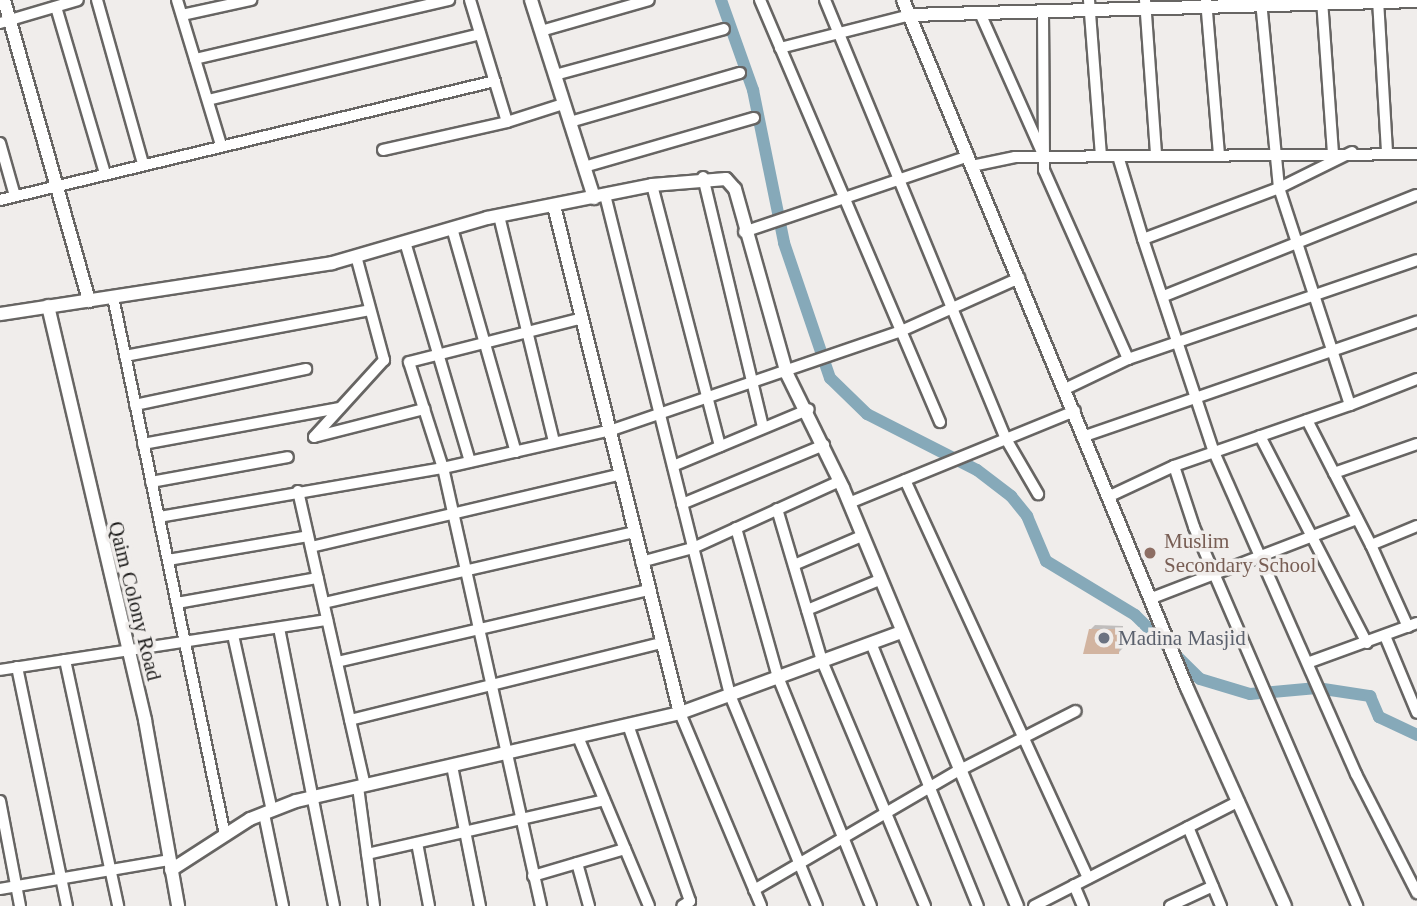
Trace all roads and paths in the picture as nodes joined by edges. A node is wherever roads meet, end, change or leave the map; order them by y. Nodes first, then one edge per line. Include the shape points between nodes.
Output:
1 (4, 0) edge
2 (78, 0) edge
3 (97, 0) edge
4 (177, 0) edge
5 (251, 0) edge
6 (449, 0) edge
7 (470, 0) edge
8 (531, 0) edge
9 (649, 0) edge
10 (760, 0) edge
11 (825, 0) edge
12 (903, 0) edge
13 (1378, 1) edge
14 (1417, 1) edge
15 (1322, 2) edge
16 (1262, 3) edge
17 (1146, 4) edge
18 (1206, 4) edge
19 (1089, 5) edge
20 (56, 7) junction
21 (1037, 8) edge
22 (979, 13) junction
23 (182, 15) junction
24 (910, 15) junction
25 (5, 22) edge
26 (724, 29) dead end
27 (541, 31) junction
28 (838, 33) junction
29 (480, 34) junction
30 (780, 48) junction
31 (195, 60) junction
32 (740, 72) dead end
33 (555, 75) junction
34 (495, 80) junction
35 (208, 100) junction
36 (563, 104) junction
37 (754, 118) dead end
38 (507, 122) junction
39 (570, 122) junction
40 (0, 143) edge
41 (221, 145) junction
42 (383, 150) dead end
43 (1333, 152) junction
44 (1352, 152) junction
45 (1277, 153) junction
46 (1387, 153) junction
47 (1219, 154) junction
48 (1417, 154) edge
49 (1156, 155) junction
50 (1101, 156) junction
51 (1118, 156) junction
52 (1044, 157) junction
53 (970, 161) junction
54 (144, 164) junction
55 (584, 167) junction
56 (105, 173) junction
57 (703, 177) junction
58 (899, 179) junction
59 (56, 184) junction
60 (652, 186) junction
61 (1279, 188) junction
62 (1417, 195) edge
63 (15, 196) junction
64 (600, 197) junction
65 (0, 200) edge
66 (843, 200) junction
67 (554, 206) junction
68 (499, 216) junction
69 (452, 228) junction
70 (744, 232) junction
71 (1143, 239) junction
72 (405, 242) junction
73 (1297, 243) junction
74 (356, 256) junction
75 (1417, 260) edge
76 (1019, 278) junction
77 (1314, 295) junction
78 (1164, 296) junction
79 (113, 297) junction
80 (89, 301) junction
81 (48, 306) junction
82 (952, 308) junction
83 (370, 310) junction
84 (0, 313) edge
85 (583, 318) junction
86 (1417, 322) edge
87 (531, 331) junction
88 (899, 332) junction
89 (1180, 341) junction
90 (485, 343) junction
91 (1333, 354) junction
92 (439, 355) junction
93 (125, 356) junction
94 (1128, 359) junction
95 (306, 369) dead end
96 (787, 374) junction
97 (1417, 379) edge
98 (751, 382) junction
99 (1065, 389) junction
100 (708, 397) junction
101 (1198, 400) junction
102 (135, 405) junction
103 (1350, 405) junction
104 (340, 408) junction
105 (424, 409) junction
106 (808, 409) junction
107 (1075, 411) junction
108 (660, 414) junction
109 (1307, 420) junction
110 (940, 422) dead end
111 (763, 427) junction
112 (612, 430) junction
113 (1085, 436) junction
114 (1260, 436) junction
115 (1006, 439) junction
116 (554, 442) junction
117 (144, 444) junction
118 (824, 444) junction
119 (1417, 444) edge
120 (720, 446) junction
121 (516, 452) junction
122 (1214, 452) junction
123 (288, 457) dead end
124 (470, 462) junction
125 (673, 466) junction
126 (1174, 466) junction
127 (443, 468) junction
128 (1334, 473) junction
129 (622, 474) junction
130 (905, 480) junction
131 (840, 481) junction
132 (151, 482) junction
133 (298, 491) junction
134 (1038, 494) dead end
135 (1110, 496) junction
136 (849, 503) junction
137 (682, 504) junction
138 (777, 509) junction
139 (159, 517) junction
140 (454, 517) junction
141 (1357, 519) junction
142 (1417, 526) edge
143 (736, 528) junction
144 (635, 532) junction
145 (862, 536) junction
146 (1313, 536) junction
147 (309, 541) junction
148 (1371, 545) junction
149 (693, 548) junction
150 (1264, 555) junction
151 (168, 560) junction
152 (641, 562) junction
153 (794, 565) junction
154 (1215, 574) junction
155 (466, 575) junction
156 (318, 578) junction
157 (879, 580) junction
158 (648, 590) junction
159 (1152, 598) junction
160 (177, 603) junction
161 (324, 603) junction
162 (807, 610) junction
163 (327, 620) junction
164 (1412, 625) edge
165 (279, 628) junction
166 (477, 632) junction
167 (899, 633) junction
168 (233, 635) junction
169 (1385, 636) junction
170 (185, 642) junction
171 (662, 643) junction
172 (871, 643) junction
173 (1367, 643) junction
174 (130, 650) junction
175 (65, 660) junction
176 (822, 661) junction
177 (337, 662) junction
178 (1310, 662) junction
179 (17, 667) junction
180 (0, 670) edge
181 (778, 677) junction
182 (489, 688) junction
183 (730, 695) junction
184 (1076, 711) dead end
185 (680, 713) junction
186 (1417, 713) edge
187 (350, 720) junction
188 (628, 725) junction
189 (578, 737) junction
190 (1024, 737) junction
191 (503, 755) junction
192 (452, 766) junction
193 (958, 771) junction
194 (362, 786) junction
195 (927, 789) junction
196 (313, 797) junction
197 (604, 800) junction
198 (1238, 800) junction
199 (0, 802) edge
200 (268, 812) junction
201 (884, 814) junction
202 (519, 819) junction
203 (1188, 827) junction
204 (465, 832) junction
205 (225, 835) junction
206 (842, 838) junction
207 (417, 843) junction
208 (625, 849) junction
209 (367, 854) junction
210 (577, 863) junction
211 (797, 864) junction
212 (170, 865) junction
213 (110, 870) junction
214 (533, 876) junction
215 (61, 878) junction
216 (1088, 878) junction
217 (16, 885) junction
218 (1074, 885) junction
219 (1213, 886) junction
220 (0, 889) edge
221 (754, 890) junction
222 (1417, 893) edge
223 (20, 906) edge
224 (67, 906) edge
225 (118, 906) edge
226 (178, 906) edge
227 (283, 906) edge
228 (334, 906) edge
229 (374, 906) edge
230 (429, 906) edge
231 (481, 906) edge
232 (541, 906) edge
233 (589, 906) edge
234 (649, 906) edge
235 (682, 906) edge
236 (761, 906) edge
237 (817, 906) edge
238 (871, 906) edge
239 (925, 906) edge
240 (978, 906) edge
241 (1017, 906) edge
242 (1034, 906) edge
243 (1083, 906) edge
244 (1170, 906) edge
245 (1221, 906) edge
246 (1285, 906) edge
247 (1357, 906) edge

1 - 25 street
2 - 20 street
3 - 54 street
4 - 23 street
5 - 23 street
6 - 31 street
7 - 29 street
8 - 27 street
9 - 27 street
10 - 30 street
11 - 28 street
12 - 24 street
13 - 14 street
13 - 15 street
13 - 46 street
15 - 16 street
15 - 43 street
16 - 18 street
16 - 45 street
17 - 18 street
17 - 19 street
17 - 49 street
18 - 47 street
19 - 21 street
19 - 50 street
20 - 25 street
20 - 56 street
21 - 22 street
21 - 52 street
22 - 24 street
22 - 52 street
23 - 31 street
24 - 28 street
24 - 53 street
25 - 59 street
26 - 33 street
27 - 33 street
28 - 30 street
28 - 58 street
29 - 34 street
29 - 35 street
30 - 66 street
31 - 35 street
32 - 39 street
33 - 36 street
34 - 38 street
34 - 41 street
35 - 41 street
36 - 38 street
36 - 39 street
37 - 55 street
38 - 42 street
39 - 55 street
40 - 63 street
41 - 54 street
43 - 44 street
43 - 45 street
44 - 46 street
44 - 61 street
45 - 47 street
45 - 61 street
46 - 48 street
47 - 49 street
49 - 51 street
50 - 51 street
50 - 52 street
51 - 71 street
52 - 53 street
52 - 94 street via 1044,170
53 - 58 street
53 - 76 street
54 - 56 street
55 - 64 street
56 - 59 street
57 - 60 street
57 - 70 street via 726,179 735,189
57 - 98 street
58 - 66 street
58 - 82 street
59 - 63 street
59 - 80 street
60 - 64 street
60 - 100 street
61 - 71 street
61 - 73 street
62 - 73 street
63 - 65 street
64 - 67 street
64 - 108 street
66 - 70 street
66 - 88 street
67 - 68 street
67 - 85 street
68 - 69 street
68 - 87 street
69 - 72 street
69 - 90 street
70 - 96 street
71 - 78 street
72 - 74 street
72 - 92 street
73 - 77 street
73 - 78 street
74 - 79 street
74 - 83 street
75 - 77 street
76 - 82 street
76 - 99 street
77 - 89 street
77 - 91 street
78 - 89 street
79 - 80 street
79 - 93 street
80 - 81 street
81 - 84 street
81 - 174 street, Qaim Colony Road
82 - 88 street
82 - 115 street
83 - 93 street
83 - 104 street via 384,360
85 - 87 street
85 - 112 street
86 - 91 street
87 - 90 street
87 - 116 street
88 - 96 street
88 - 110 street
89 - 94 street
89 - 101 street
90 - 92 street
90 - 121 street
91 - 101 street
91 - 103 street
92 - 105 street via 409,362
92 - 124 street
93 - 102 street
94 - 99 street
95 - 102 street
96 - 98 street
96 - 106 street
97 - 103 street
98 - 100 street
98 - 111 street
99 - 107 street
100 - 108 street
100 - 120 street
101 - 113 street
101 - 122 street
102 - 117 street
103 - 109 street
104 - 105 street via 314,437
104 - 117 street
105 - 127 street
106 - 111 street
106 - 118 street
107 - 113 street
107 - 115 street
108 - 112 street
108 - 125 street
109 - 114 street
109 - 128 street
111 - 120 street
112 - 116 street
112 - 129 street
113 - 135 street
114 - 122 street
114 - 146 street
115 - 130 street
115 - 134 street
116 - 121 street
117 - 132 street
118 - 131 street
118 - 137 street
119 - 128 street
120 - 125 street
121 - 124 street
122 - 126 street
122 - 150 street
123 - 132 street
124 - 127 street
125 - 137 street
126 - 135 street
126 - 154 street
127 - 133 street
127 - 140 street
128 - 141 street
129 - 140 street
129 - 144 street
130 - 136 street
130 - 190 street
131 - 136 street
131 - 138 street
132 - 139 street
133 - 139 street
133 - 147 street
135 - 159 street
136 - 145 street
137 - 149 street
138 - 143 street
138 - 153 street
139 - 151 street
140 - 147 street
140 - 155 street
141 - 146 street
141 - 148 street
142 - 148 street
143 - 149 street
143 - 181 street
144 - 152 street
144 - 155 street
145 - 153 street
145 - 157 street
146 - 150 street
146 - 173 street
147 - 151 street
147 - 156 street
148 - 164 street
149 - 152 street
149 - 183 street
150 - 154 street
150 - 178 street
151 - 160 street
152 - 158 street
153 - 162 street
154 - 159 street
154 - 247 street
155 - 161 street
155 - 166 street
156 - 160 street
156 - 161 street
157 - 162 street
157 - 167 street
158 - 166 street
158 - 171 street
159 - 198 street
160 - 170 street
161 - 163 street
162 - 176 street
163 - 165 street
163 - 177 street
164 - 169 street
165 - 168 street
165 - 196 street
166 - 177 street
166 - 182 street
167 - 172 street
167 - 193 street
168 - 170 street
168 - 200 street
169 - 173 street
169 - 186 street
170 - 174 street
170 - 205 street
171 - 182 street
171 - 185 street
172 - 176 street
172 - 195 street
173 - 178 street
174 - 175 street
174 - 212 street, Qaim Colony Road
175 - 179 street
175 - 213 street
176 - 181 street
176 - 201 street
177 - 187 street
178 - 222 street via 1356,774
179 - 180 street
179 - 215 street
181 - 183 street
181 - 206 street
182 - 187 street
182 - 191 street
183 - 185 street
183 - 211 street
184 - 190 street
185 - 188 street
185 - 221 street
187 - 194 street
188 - 189 street
188 - 235 street via 691,901
189 - 191 street
189 - 197 street
190 - 193 street
190 - 216 street
191 - 192 street
191 - 202 street
192 - 194 street
192 - 204 street
193 - 195 street
193 - 241 street
194 - 196 street
194 - 209 street
195 - 201 street
195 - 240 street
196 - 200 street
196 - 228 street
197 - 202 street
197 - 208 street
198 - 203 street
198 - 246 street
199 - 217 street
200 - 205 street
200 - 227 street
201 - 206 street
201 - 239 street
202 - 204 street
202 - 214 street
203 - 216 street
203 - 219 street
204 - 207 street
204 - 231 street
205 - 212 street
206 - 211 street
206 - 238 street
207 - 209 street
207 - 230 street
208 - 210 street
208 - 234 street
209 - 229 street
210 - 214 street
210 - 233 street
211 - 221 street
211 - 237 street
212 - 213 street
212 - 226 street, Qaim Colony Road
213 - 215 street
213 - 225 street
214 - 232 street
215 - 217 street
215 - 224 street
216 - 218 street
217 - 220 street
217 - 223 street
218 - 242 street
218 - 243 street
219 - 244 street
219 - 245 street
221 - 236 street

